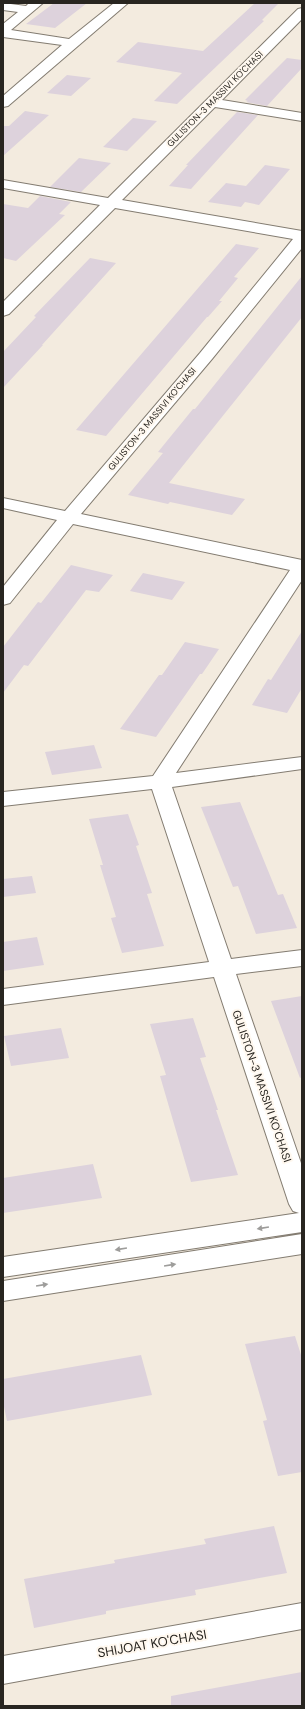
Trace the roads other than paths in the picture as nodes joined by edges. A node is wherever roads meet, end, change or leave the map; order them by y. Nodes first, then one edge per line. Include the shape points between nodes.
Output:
1 (122, 3) edge
2 (3, 6) edge
3 (33, 7) edge
4 (302, 12) edge
5 (3, 32) edge
6 (72, 43) junction
7 (211, 102) junction
8 (3, 103) edge
9 (302, 117) edge
10 (3, 184) edge
11 (111, 203) junction
12 (302, 237) edge
13 (3, 311) edge
14 (3, 502) edge
15 (69, 517) junction
16 (302, 566) edge
17 (3, 599) edge
18 (302, 763) edge
19 (160, 782) junction
20 (3, 799) edge
21 (302, 958) edge
22 (223, 968) junction
23 (3, 997) edge
24 (302, 1204) edge
25 (302, 1222) edge
26 (302, 1244) edge
27 (3, 1267) edge
28 (3, 1291) edge
29 (302, 1616) edge
30 (3, 1670) edge

1 - 6 street
2 - 3 street
3 - 5 street
4 - 7 street, GULISTON-3 MASSIVI KO'CHASI
5 - 6 street
6 - 8 street
7 - 9 street
7 - 11 street, GULISTON-3 MASSIVI KO'CHASI
10 - 11 street, GULISTON-3 MASSIVI KO'CHASI
11 - 12 street, GULISTON-3 MASSIVI KO'CHASI
11 - 13 street, GULISTON-3 MASSIVI KO'CHASI
12 - 15 street, GULISTON-3 MASSIVI KO'CHASI via 206,356
14 - 15 street
15 - 16 street
15 - 17 street, GULISTON-3 MASSIVI KO'CHASI
16 - 19 street
18 - 19 street
19 - 20 street
19 - 22 street, GULISTON-3 MASSIVI KO'CHASI
21 - 22 street
22 - 23 street
22 - 24 street, GULISTON-3 MASSIVI KO'CHASI
25 -> 27 street
28 -> 26 street
29 - 30 street, SHIJOAT KO'CHASI

